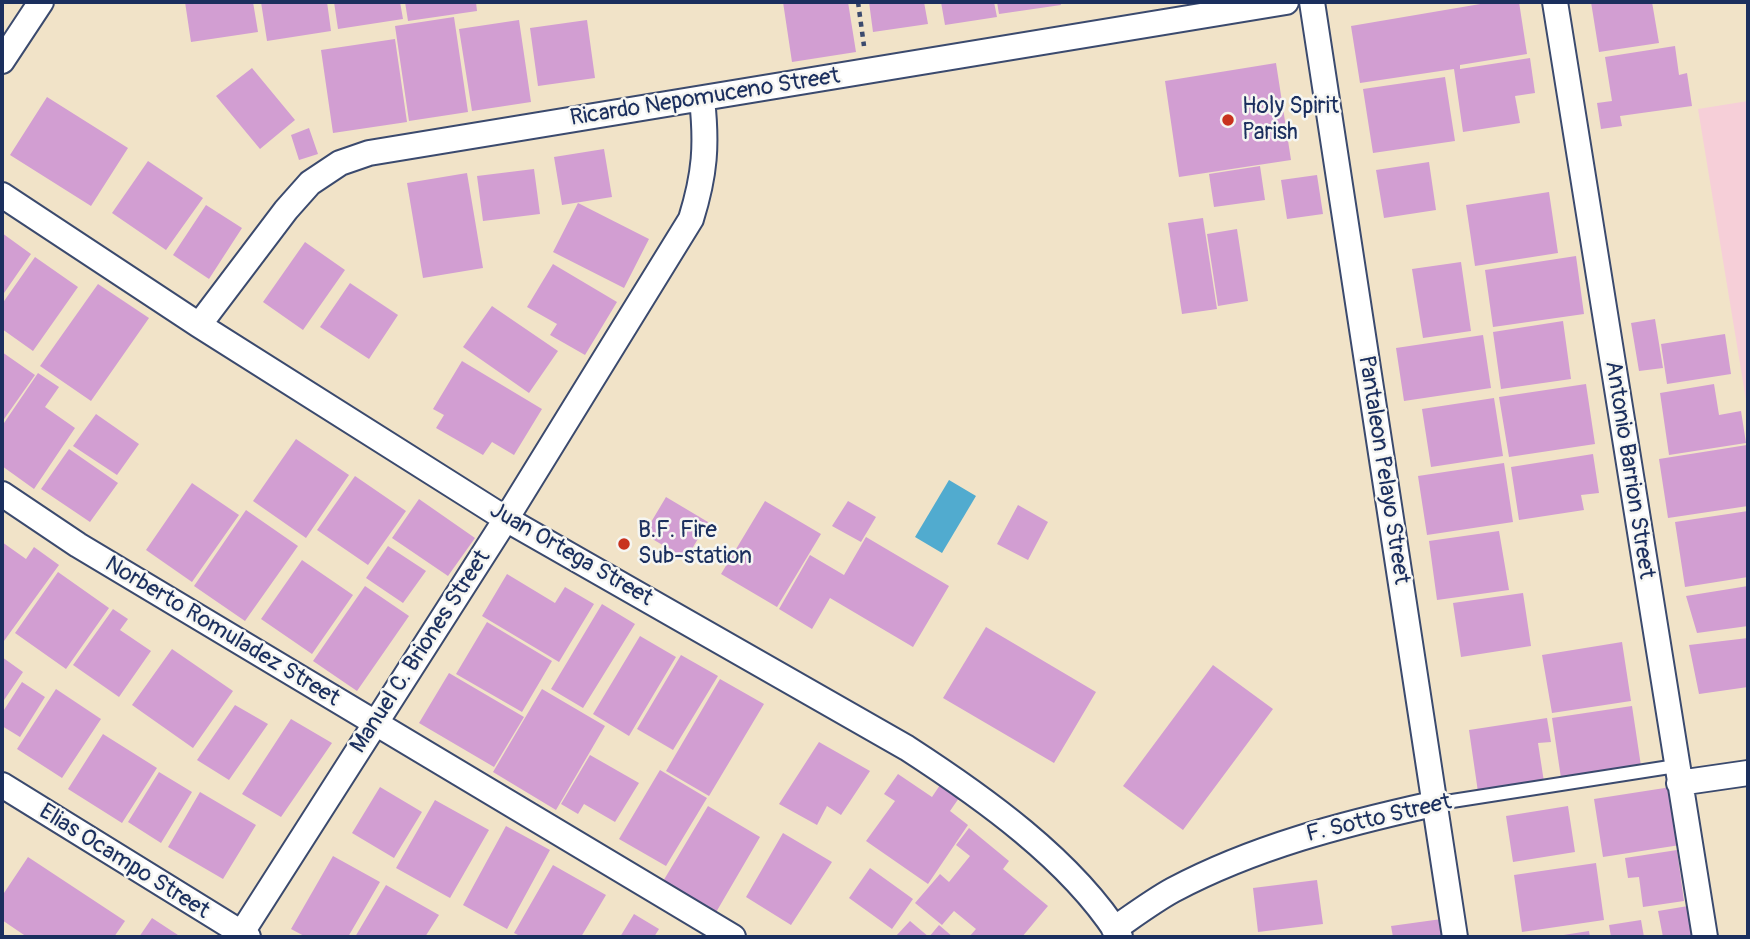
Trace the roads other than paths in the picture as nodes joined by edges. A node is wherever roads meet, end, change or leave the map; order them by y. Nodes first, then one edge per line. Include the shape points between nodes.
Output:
1 (41, 2) edge
2 (1286, 2) edge
3 (1312, 2) edge
4 (1555, 2) edge
5 (2, 61) edge
6 (702, 99) junction
7 (2, 195) edge
8 (199, 325) junction
9 (2, 494) edge
10 (506, 519) junction
11 (376, 724) junction
12 (1748, 773) edge
13 (1678, 775) junction
14 (2, 785) edge
15 (1433, 804) junction
16 (1112, 934) edge
17 (243, 936) edge
18 (733, 937) edge
19 (1455, 937) edge
20 (1705, 937) edge

1 - 5 street
2 - 6 street, Ricardo Nepomuceno Street
3 - 15 street, Pantaleon Pelayo Street
4 - 13 street, Antonio Barrion Street
6 - 8 street, Ricardo Nepomuceno Street via 369,153 340,163 310,183 286,210
6 - 10 street, Manuel C. Briones Street via 707,142 703,180 691,219
7 - 8 street, Juan Ortega Street
8 - 10 street, Juan Ortega Street
9 - 11 street, Norberto Romuladez Street via 78,545
10 - 11 street, Manuel C. Briones Street
10 - 16 street, Juan Ortega Street via 966,786 1044,852
11 - 17 street, Manuel C. Briones Street
11 - 18 street, Norberto Romuladez Street
12 - 13 street, F. Sotto Street
13 - 15 lane, F. Sotto Street
13 - 20 street, Antonio Barrion Street
14 - 17 street, Elias Ocampo Street
15 - 16 street, F. Sotto Street via 1301,837 1232,862 1171,891
15 - 19 street, Pantaleon Pelayo Street

